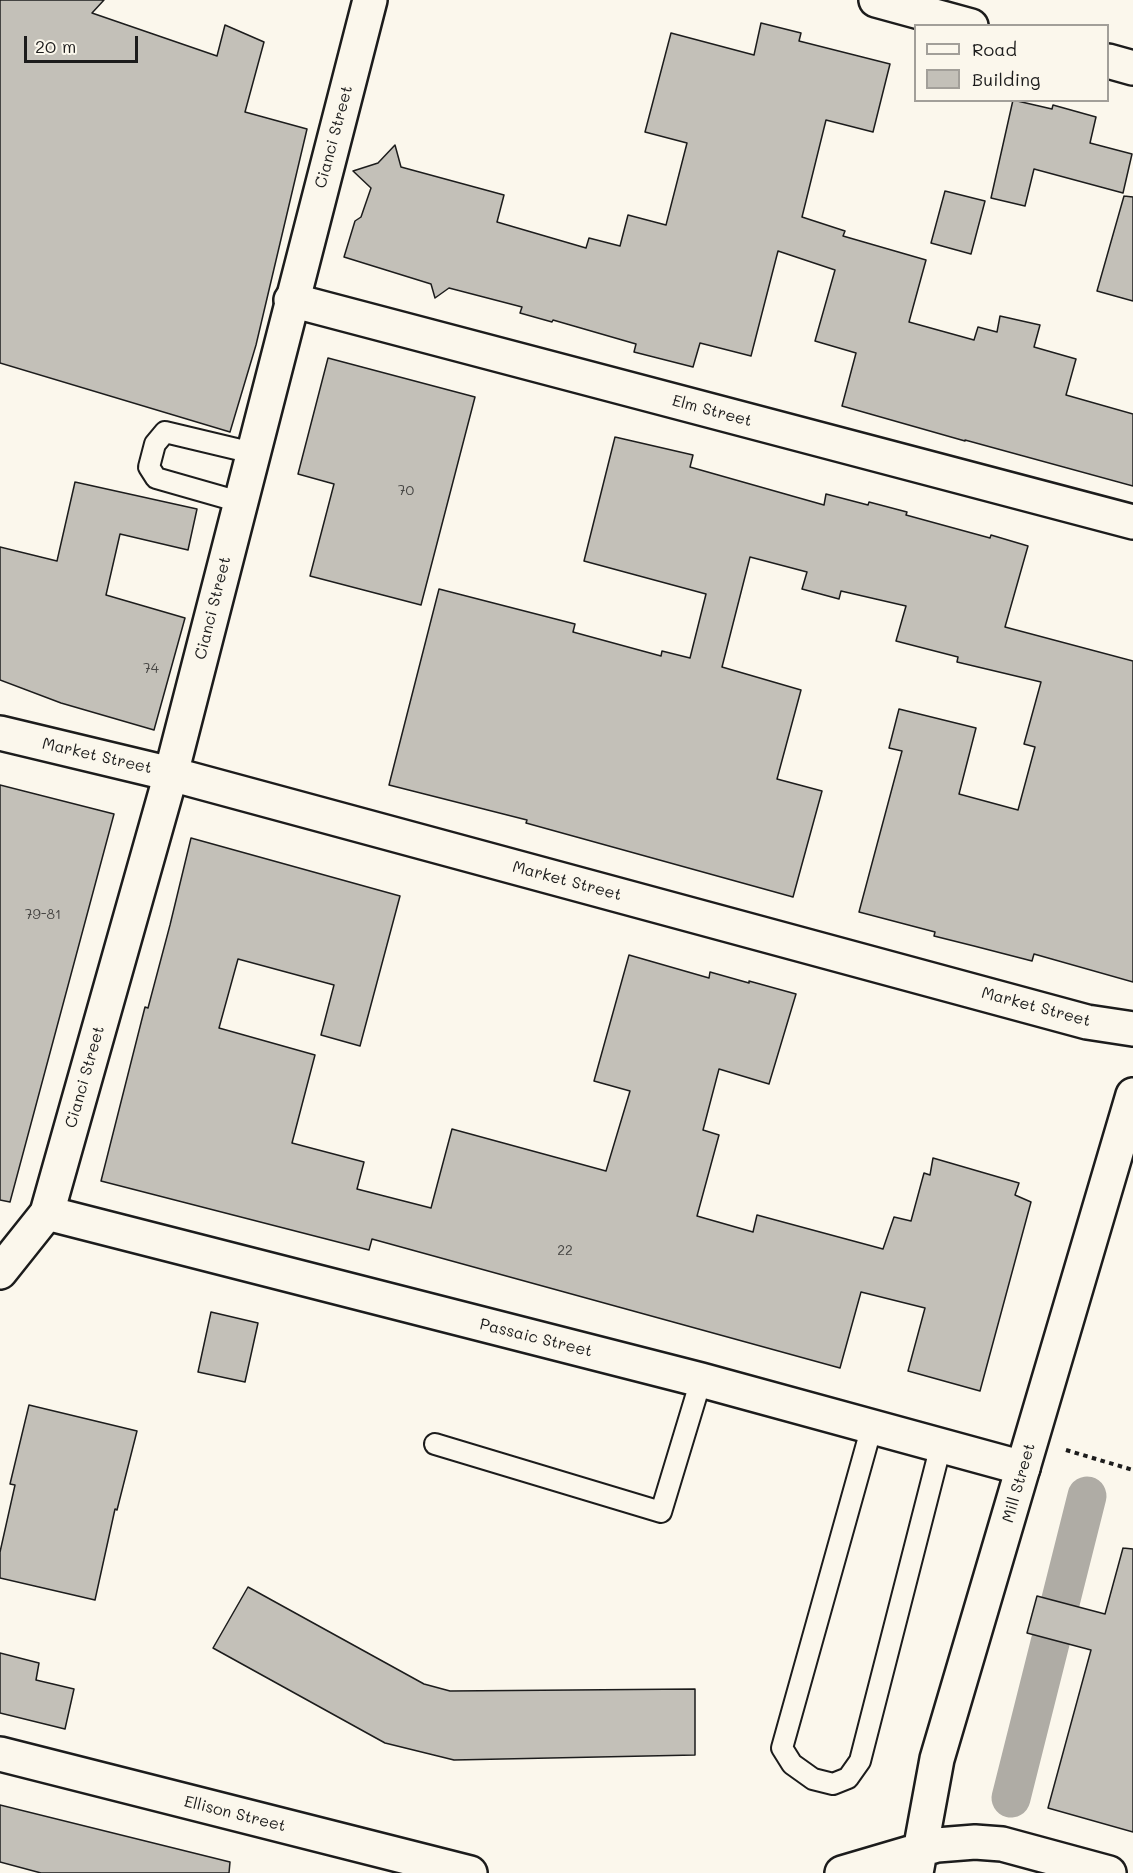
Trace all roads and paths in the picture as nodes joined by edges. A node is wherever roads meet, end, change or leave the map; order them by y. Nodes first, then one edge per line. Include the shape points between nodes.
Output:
1 (370, 0) edge
2 (876, 0) edge
3 (963, 24) edge
4 (1109, 62) edge
5 (1133, 68) edge
6 (291, 300) junction
7 (253, 453) junction
8 (240, 502) junction
9 (1133, 522) edge
10 (0, 733) edge
11 (171, 774) junction
12 (1133, 1029) edge
13 (1133, 1095) edge
14 (47, 1213) junction
15 (0, 1272) edge
16 (701, 1380) junction
17 (872, 1426) junction
18 (435, 1444) dead end
19 (941, 1445) junction
20 (1066, 1450) dead end
21 (1023, 1468) junction
22 (1133, 1470) edge
23 (0, 1754) edge
24 (919, 1861) edge
25 (452, 1871) edge
26 (842, 1873) edge
27 (1109, 1873) edge

1 - 6 street, Cianci Street
2 - 3 street
4 - 5 street
6 - 7 street, Cianci Street
6 - 9 street, Elm Street
7 - 8 street, Cianci Street
7 - 8 lane via 165,432 155,444 149,467 156,478
8 - 11 street, Cianci Street
10 - 11 street, Market Street
11 - 12 street, Market Street via 1087,1022
11 - 14 street, Cianci Street
13 - 21 street, Mill Street
14 - 15 street
14 - 16 street, Passaic Street
16 - 17 street, Passaic Street
16 - 18 lane via 662,1512
17 - 19 street, Passaic Street
17 - 19 lane via 782,1748 792,1764 813,1779 833,1784 848,1778 860,1761
19 - 21 street, Passaic Street
20 - 22 path
21 - 24 street, Mill Street via 937,1759
23 - 25 street, Ellison Street
24 - 26 street
24 - 27 street via 937,1845 975,1842 1002,1844

